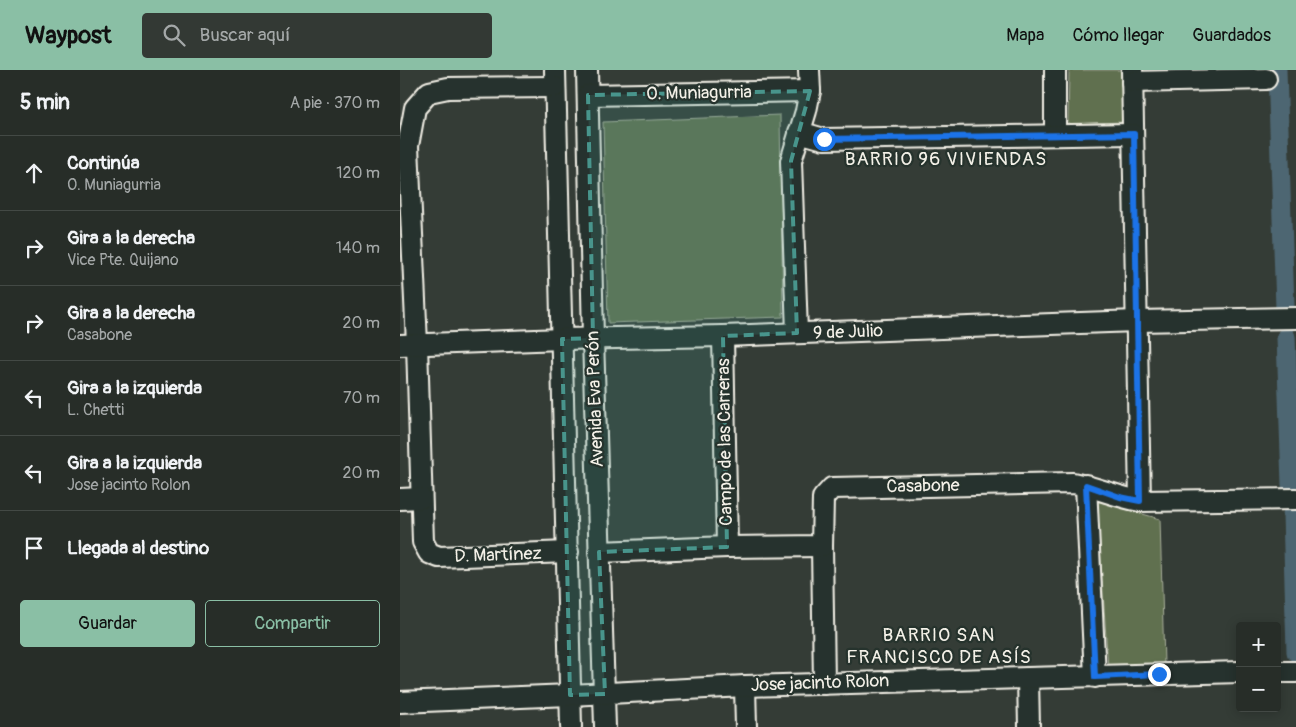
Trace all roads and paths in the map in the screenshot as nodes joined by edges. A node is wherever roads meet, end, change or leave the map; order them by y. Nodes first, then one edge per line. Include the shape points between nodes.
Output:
1 (587, 70) edge
2 (809, 70) edge
3 (1055, 70) edge
4 (1132, 76) edge
5 (555, 79) edge
6 (1266, 79) dead end
7 (810, 91) junction
8 (588, 95) junction
9 (799, 132) junction
10 (1134, 134) junction
11 (1055, 135) junction
12 (404, 147) edge
13 (1296, 318) edge
14 (1137, 321) junction
15 (796, 333) junction
16 (724, 336) junction
17 (562, 338) junction
18 (593, 338) junction
19 (409, 344) edge
20 (1086, 485) junction
21 (421, 498) junction
22 (1296, 498) edge
23 (400, 499) edge
24 (1140, 501) junction
25 (822, 546) junction
26 (727, 547) junction
27 (568, 552) junction
28 (599, 552) junction
29 (1236, 672) edge
30 (1281, 672) edge
31 (1296, 672) edge
32 (1095, 677) junction
33 (1028, 678) junction
34 (824, 684) junction
35 (746, 686) junction
36 (605, 694) junction
37 (570, 695) junction
38 (400, 702) edge
39 (571, 727) edge
40 (606, 727) edge
41 (746, 727) edge
42 (1029, 727) edge

1 - 8 street, Avenida Eva Perón
2 - 7 street
3 - 11 street
4 - 6 street
4 - 10 street
5 - 12 street via 429,92 415,108
5 - 17 street, Avenida Eva Perón
7 - 8 street, O. Muniagurria
7 - 9 street
8 - 18 street, Avenida Eva Perón
9 - 11 street via 824,139
9 - 15 street via 791,161
10 - 11 street
10 - 14 street
12 - 19 street
13 - 14 street, 9 de Julio
14 - 15 street, 9 de Julio
14 - 24 street
15 - 16 street, 9 de Julio
16 - 18 street, 9 de Julio
16 - 26 street, Campo de las Carreras
17 - 18 street, 9 de Julio
17 - 19 street, 9 de Julio
17 - 27 street, Avenida Eva Perón
18 - 28 street, Avenida Eva Perón
19 - 21 street
20 - 24 street, Casabone
20 - 25 street, Casabone via 832,488 823,498
20 - 32 street
21 - 23 street
21 - 27 street, D. Martínez via 423,542 429,553 439,557
22 - 24 street, Casabone
25 - 26 street
25 - 34 street, Casabone
26 - 28 street
27 - 37 street, Avenida Eva Perón
28 - 36 street, Avenida Eva Perón
29 - 32 street, Jose jacinto Rolon
30 - 31 street
32 - 33 street, Jose jacinto Rolon
33 - 34 street, Jose jacinto Rolon
33 - 42 street
34 - 35 street, Jose jacinto Rolon
35 - 36 street, Jose jacinto Rolon
35 - 41 street
36 - 37 street, Jose jacinto Rolon
36 - 40 street, Avenida Eva Perón
37 - 38 street, Jose jacinto Rolon
37 - 39 street, Avenida Eva Perón

